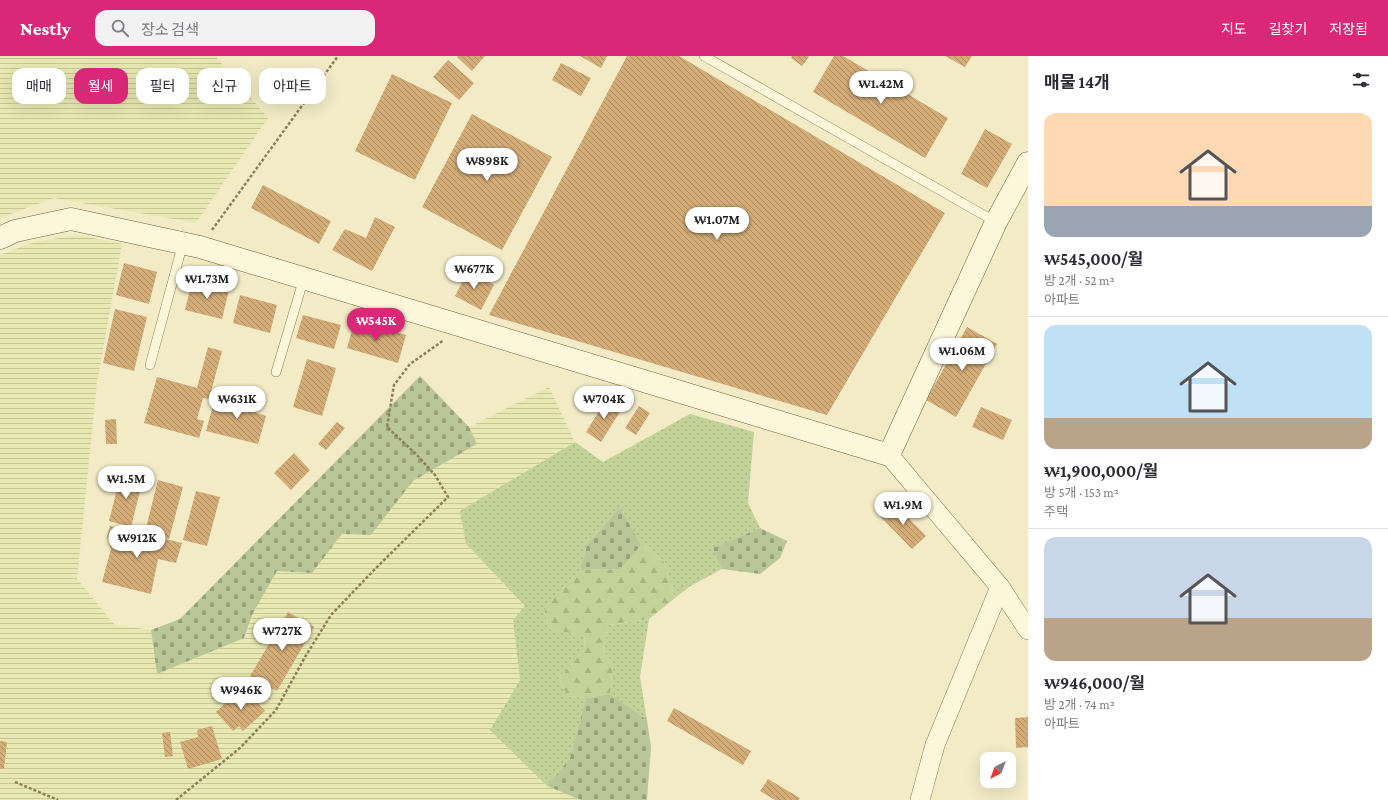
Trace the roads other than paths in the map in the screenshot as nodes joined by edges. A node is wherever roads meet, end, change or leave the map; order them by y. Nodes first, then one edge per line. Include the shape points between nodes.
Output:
1 (704, 56) edge
2 (1028, 163) edge
3 (996, 222) junction
4 (0, 238) edge
5 (192, 245) junction
6 (304, 278) junction
7 (150, 366) dead end
8 (276, 372) dead end
9 (889, 455) junction
10 (1000, 587) junction
11 (1028, 630) edge
12 (920, 800) edge

1 - 3 lane
2 - 3 street
3 - 9 street
4 - 5 street via 15,231 71,219
5 - 6 street
5 - 7 lane
6 - 8 lane
6 - 9 street
9 - 10 street
10 - 11 street
10 - 12 street via 935,746

